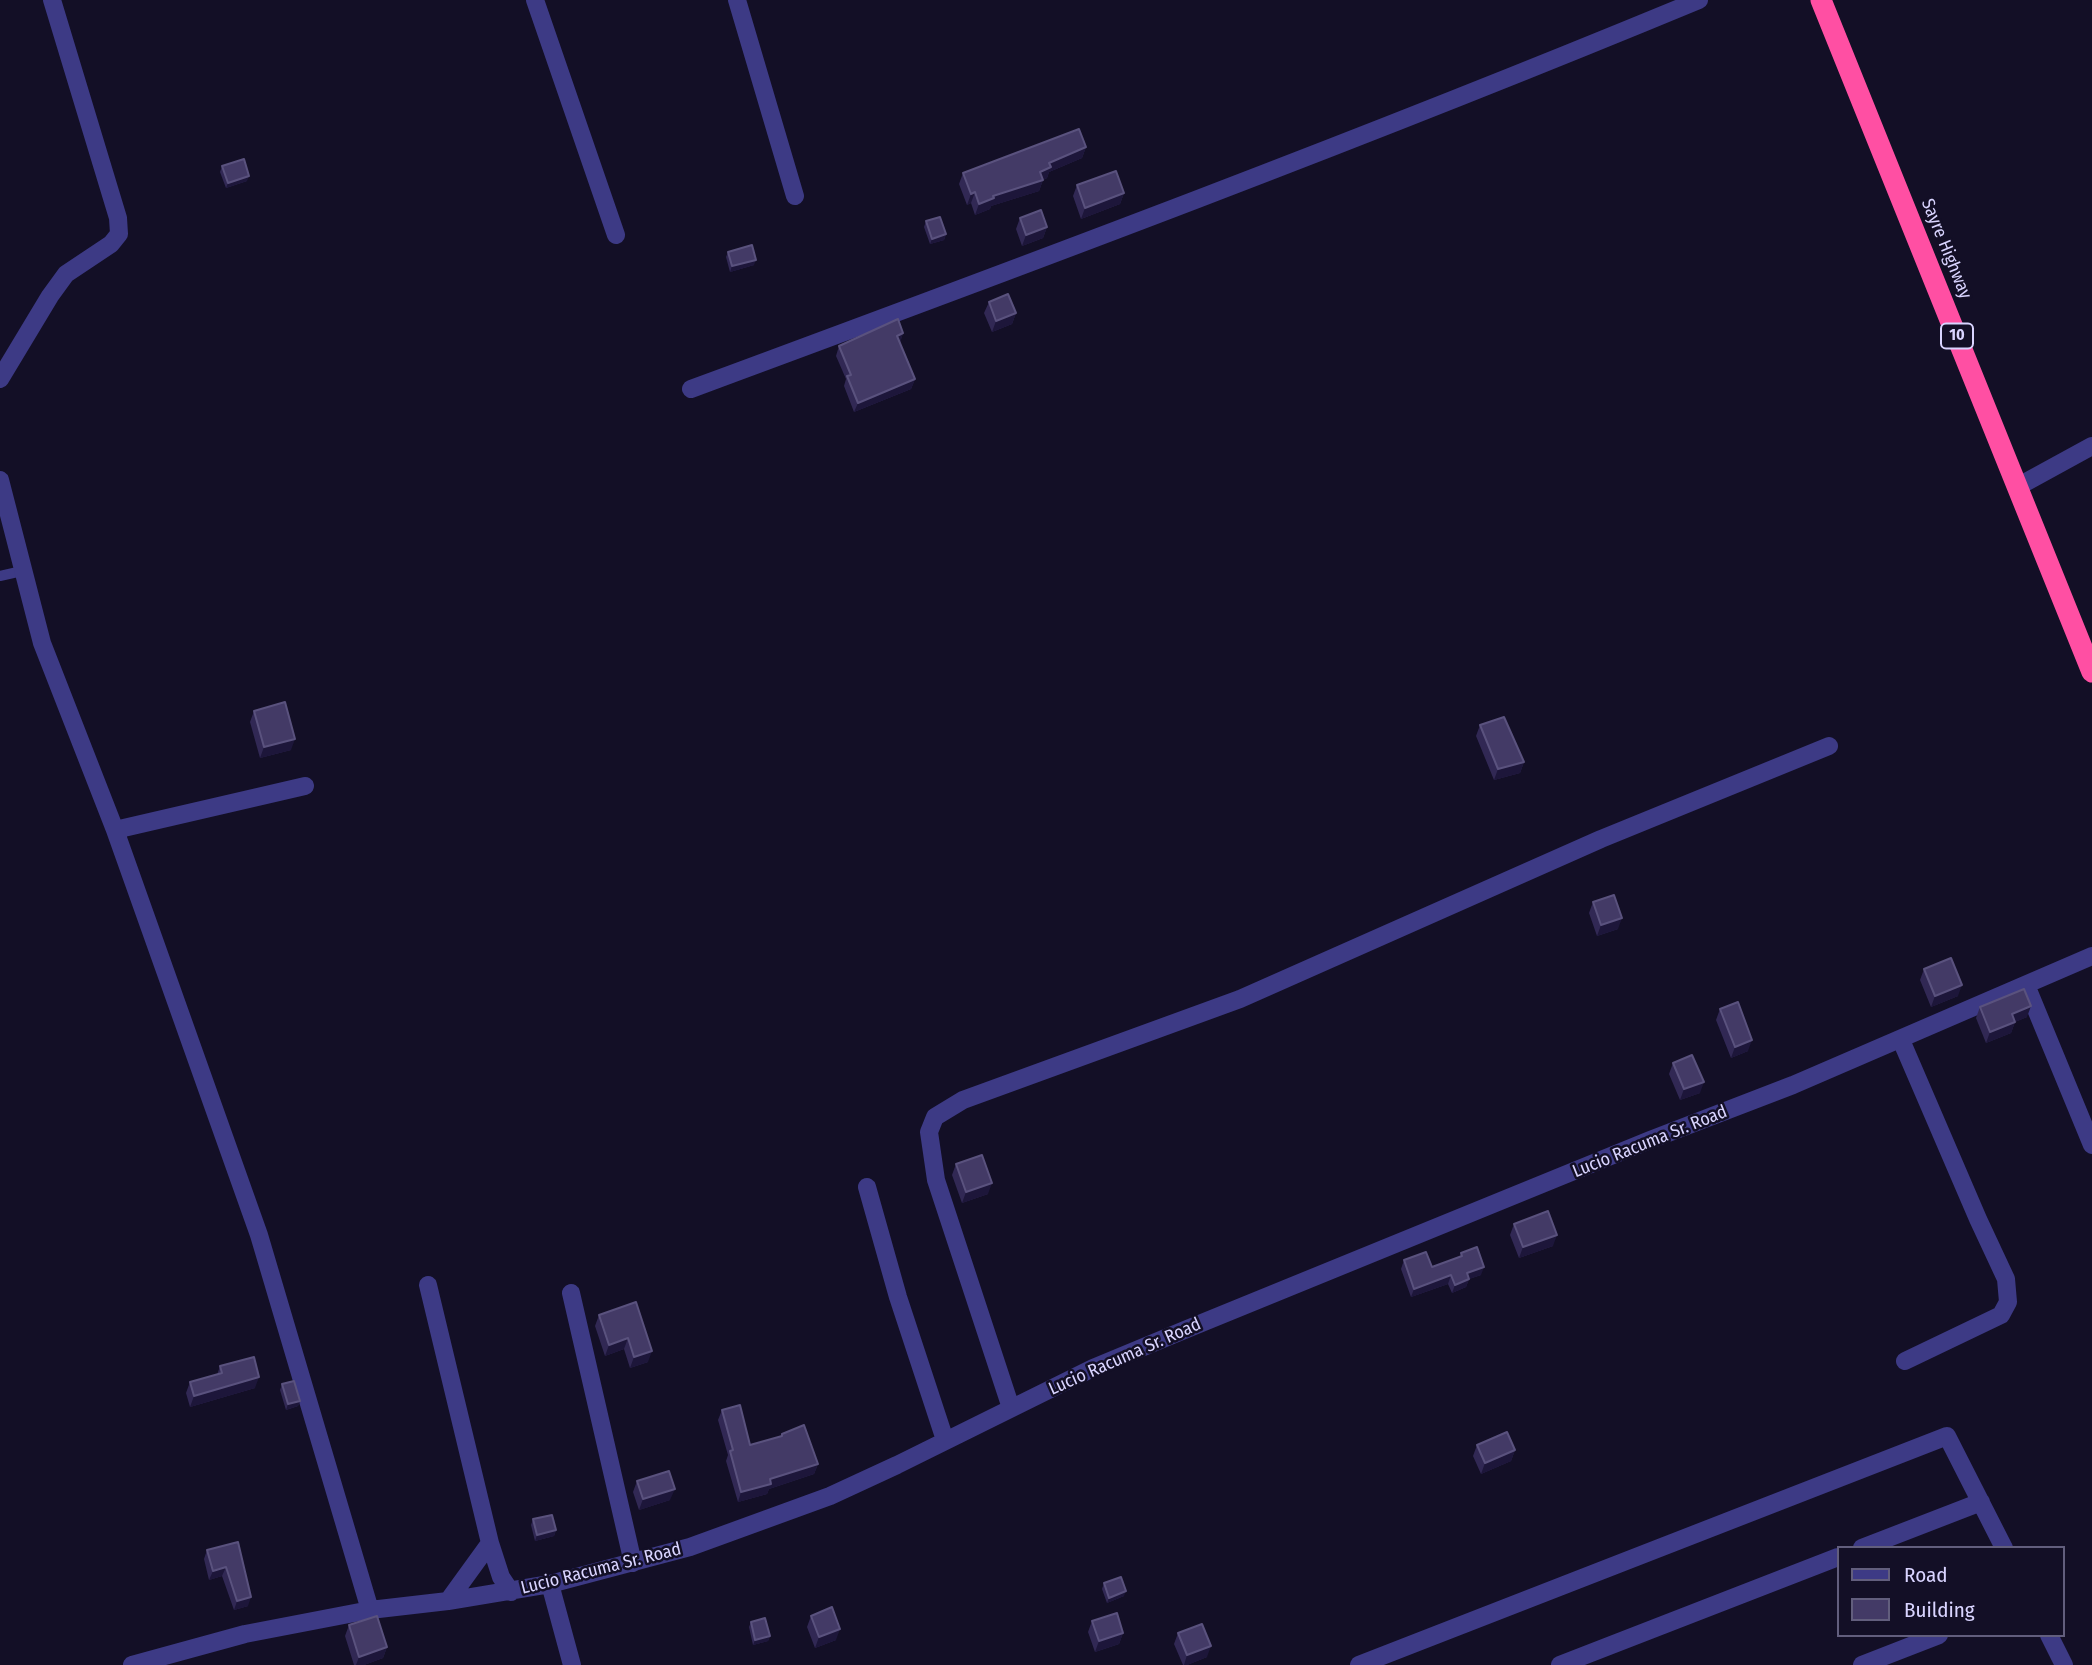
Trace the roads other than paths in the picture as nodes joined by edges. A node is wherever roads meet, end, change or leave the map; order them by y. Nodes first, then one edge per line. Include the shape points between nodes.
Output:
1 (52, 0) edge
2 (535, 0) edge
3 (737, 0) edge
4 (1699, 0) edge
5 (1821, 0) edge
6 (795, 196) dead end
7 (616, 235) dead end
8 (0, 379) edge
9 (691, 389) dead end
10 (2092, 446) edge
11 (0, 480) edge
12 (2017, 487) junction
13 (22, 571) junction
14 (0, 576) edge
15 (2092, 672) edge
16 (1829, 746) dead end
17 (304, 786) dead end
18 (115, 830) junction
19 (2092, 956) edge
20 (2026, 985) junction
21 (1901, 1040) junction
22 (2092, 1145) edge
23 (867, 1187) dead end
24 (428, 1285) dead end
25 (570, 1293) dead end
26 (1905, 1361) dead end
27 (1011, 1408) junction
28 (945, 1440) junction
29 (1981, 1502) junction
30 (490, 1543) junction
31 (1867, 1546) edge
32 (2003, 1546) edge
33 (1836, 1558) edge
34 (632, 1563) junction
35 (550, 1584) junction
36 (511, 1592) junction
37 (448, 1601) junction
38 (370, 1610) junction
39 (1934, 1637) edge
40 (2050, 1637) edge
41 (132, 1665) edge
42 (572, 1665) edge
43 (1359, 1665) edge
44 (1560, 1665) edge
45 (1861, 1665) edge
46 (2064, 1665) edge

1 - 8 street via 119,234 65,274
2 - 7 street
3 - 6 street
4 - 9 street via 1493,85
5 - 12 highway, Sayre Highway / 10
10 - 12 street
11 - 13 street
12 - 15 highway, Sayre Highway / 10
13 - 14 lane
13 - 18 street via 42,643
16 - 27 street via 1601,839 1240,999 963,1100 935,1117 929,1132 936,1181
17 - 18 street
18 - 38 street via 260,1235
19 - 20 street, Lucio Racuma Sr. Road
20 - 21 street, Lucio Racuma Sr. Road
20 - 22 street
21 - 26 street via 2006,1279 2008,1302 2001,1315
21 - 27 street, Lucio Racuma Sr. Road via 1187,1329
23 - 28 street
24 - 30 street
25 - 34 street
27 - 28 street, Lucio Racuma Sr. Road
28 - 34 street, Lucio Racuma Sr. Road via 830,1496
29 - 31 street
29 - 32 street
29 - 43 street via 1947,1436
30 - 36 street
30 - 37 street
33 - 44 street
34 - 35 street, Lucio Racuma Sr. Road
35 - 36 street, Lucio Racuma Sr. Road
35 - 42 street
36 - 37 street, Lucio Racuma Sr. Road
37 - 38 street, Lucio Racuma Sr. Road
38 - 41 street, Lucio Racuma Sr. Road via 245,1634
39 - 45 street
40 - 46 street

